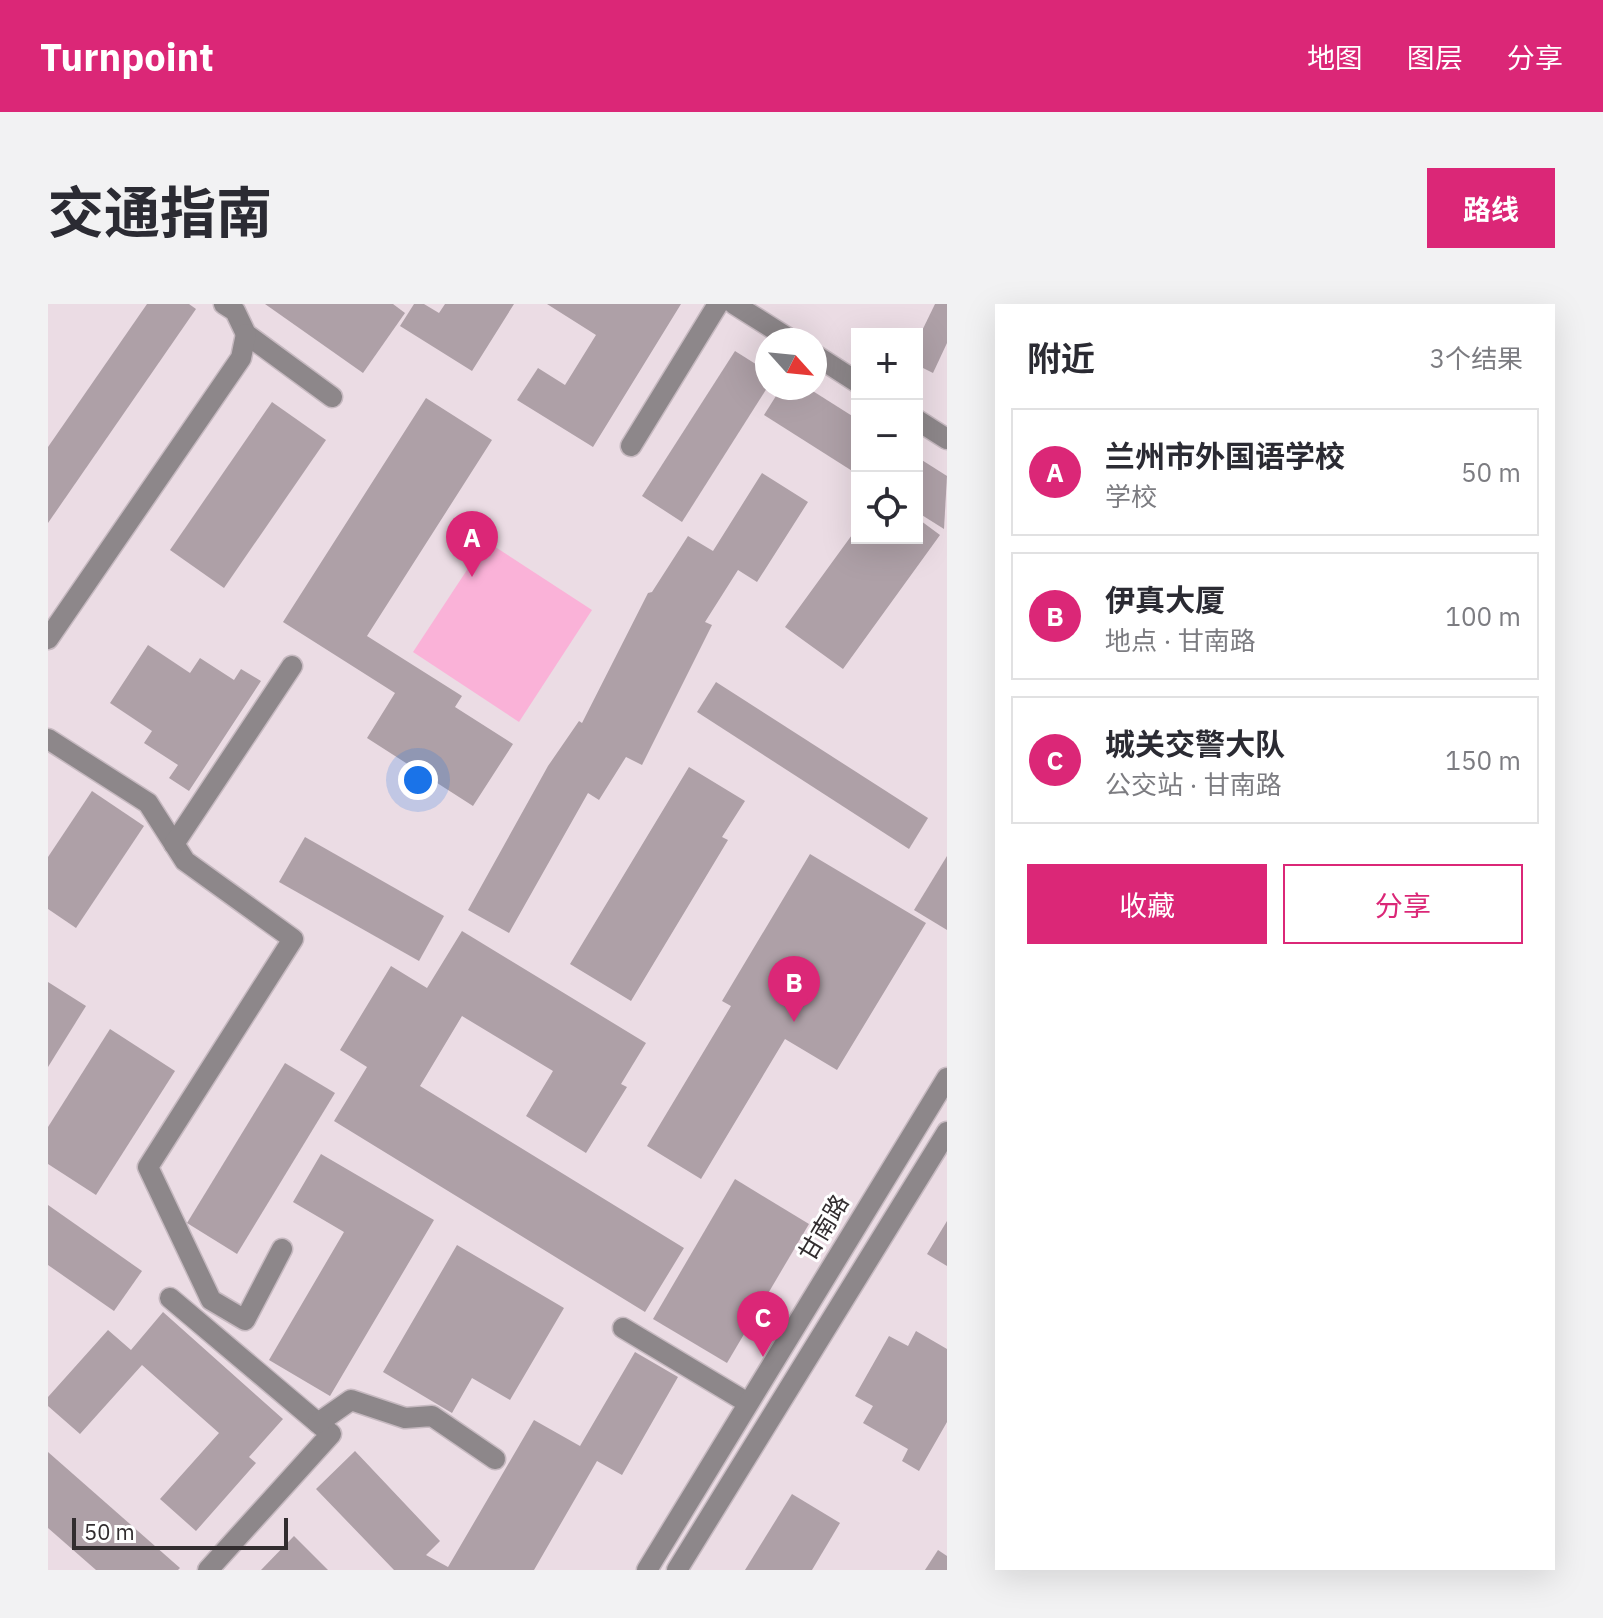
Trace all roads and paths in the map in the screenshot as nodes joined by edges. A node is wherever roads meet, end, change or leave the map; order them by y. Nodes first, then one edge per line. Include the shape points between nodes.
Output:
1 (224, 304) edge
2 (718, 304) edge
3 (734, 304) edge
4 (772, 328) edge
5 (246, 334) junction
6 (827, 363) edge
7 (851, 378) edge
8 (332, 397) dead end
9 (923, 424) edge
10 (947, 439) edge
11 (631, 446) dead end
12 (48, 639) edge
13 (292, 666) dead end
14 (48, 739) edge
15 (174, 844) junction
16 (947, 1078) edge
17 (947, 1132) edge
18 (282, 1249) dead end
19 (170, 1298) dead end
20 (623, 1328) dead end
21 (748, 1403) junction
22 (318, 1423) junction
23 (495, 1459) dead end
24 (208, 1570) edge
25 (647, 1570) edge
26 (677, 1570) edge

1 - 5 street via 235,311
2 - 11 street
3 - 4 street
5 - 8 street
5 - 12 street via 241,358
6 - 7 street
9 - 10 street
13 - 15 street
14 - 15 street via 148,803
15 - 18 street via 185,861 293,939 148,1167 211,1300 245,1320
16 - 21 street, 甘南路
17 - 26 street
19 - 22 street
20 - 21 street
21 - 25 street, 甘南路
22 - 23 street via 351,1400 405,1418 432,1416
22 - 24 street via 331,1434

